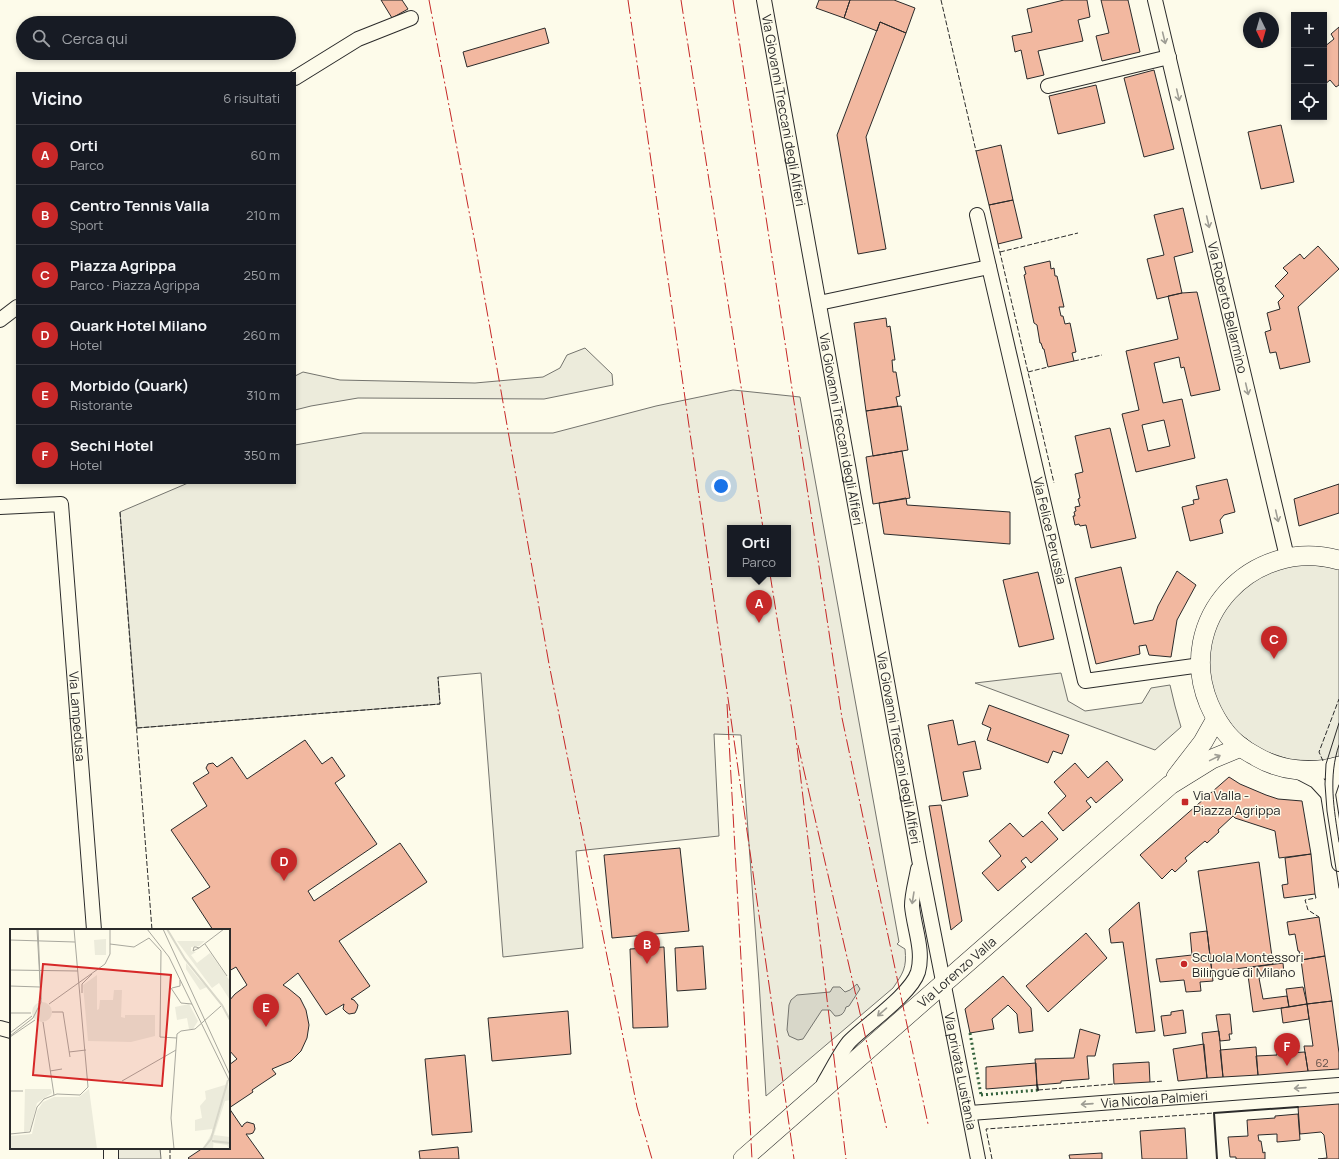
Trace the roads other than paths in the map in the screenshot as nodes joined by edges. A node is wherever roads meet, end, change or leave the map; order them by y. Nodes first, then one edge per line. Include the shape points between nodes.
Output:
1 (764, 0) edge
2 (1155, 0) edge
3 (411, 18) dead end
4 (1169, 57) junction
5 (296, 77) edge
6 (1048, 86) dead end
7 (977, 215) dead end
8 (988, 267) junction
9 (819, 303) junction
10 (16, 308) edge
11 (0, 320) edge
12 (0, 507) edge
13 (1287, 557) junction
14 (1339, 560) edge
15 (1200, 665) junction
16 (1216, 719) junction
17 (1241, 747) junction
18 (1339, 766) edge
19 (1295, 770) junction
20 (1339, 772) edge
21 (1170, 785) junction
22 (1328, 794) junction
23 (919, 859) junction
24 (1339, 864) edge
25 (94, 929) edge
26 (944, 983) junction
27 (0, 1028) edge
28 (10, 1031) edge
29 (1339, 1085) edge
30 (819, 1093) junction
31 (970, 1113) junction
32 (111, 1149) edge
33 (112, 1159) edge
34 (743, 1159) edge
35 (978, 1159) edge

1 - 9 street, Via Giovanni Treccani degli Alfieri
2 -> 4 street, Via Roberto Bellarmino
3 - 5 street via 358,39
4 - 6 street
4 -> 13 street, Via Roberto Bellarmino
7 - 8 street, Via Felice Perussia
8 - 9 street
8 - 15 street, Via Felice Perussia via 1085,681
9 - 23 street, Via Giovanni Treccani degli Alfieri
10 - 11 street
12 - 25 street, Via Lampedusa via 61,504
13 - 14 main road via 1311,555
13 - 15 main road via 1259,567 1228,592 1207,626
15 - 16 main road via 1206,698
16 - 17 main road
16 - 21 main road, Via Lorenzo Valla via 1203,742
17 - 19 main road via 1266,762
21 -> 17 main road, Via Lorenzo Valla via 1212,759
18 - 19 main road via 1322,770
19 - 22 street via 1316,781
20 - 22 street
21 - 26 main road, Via Lorenzo Valla
22 - 24 street
23 - 26 street, Via Giovanni Treccani degli Alfieri
23 -> 30 street, Via Giovanni Treccani degli Alfieri via 912,904 920,958 914,981 904,993 848,1042
26 - 30 main road, Via Lorenzo Valla
26 - 31 street, Via privata Lusitania
27 - 28 street
29 -> 31 street, Via Nicola Palmieri
30 - 34 main road, Via Lorenzo Valla
31 - 35 street, Via privata Lusitania
32 - 33 street

